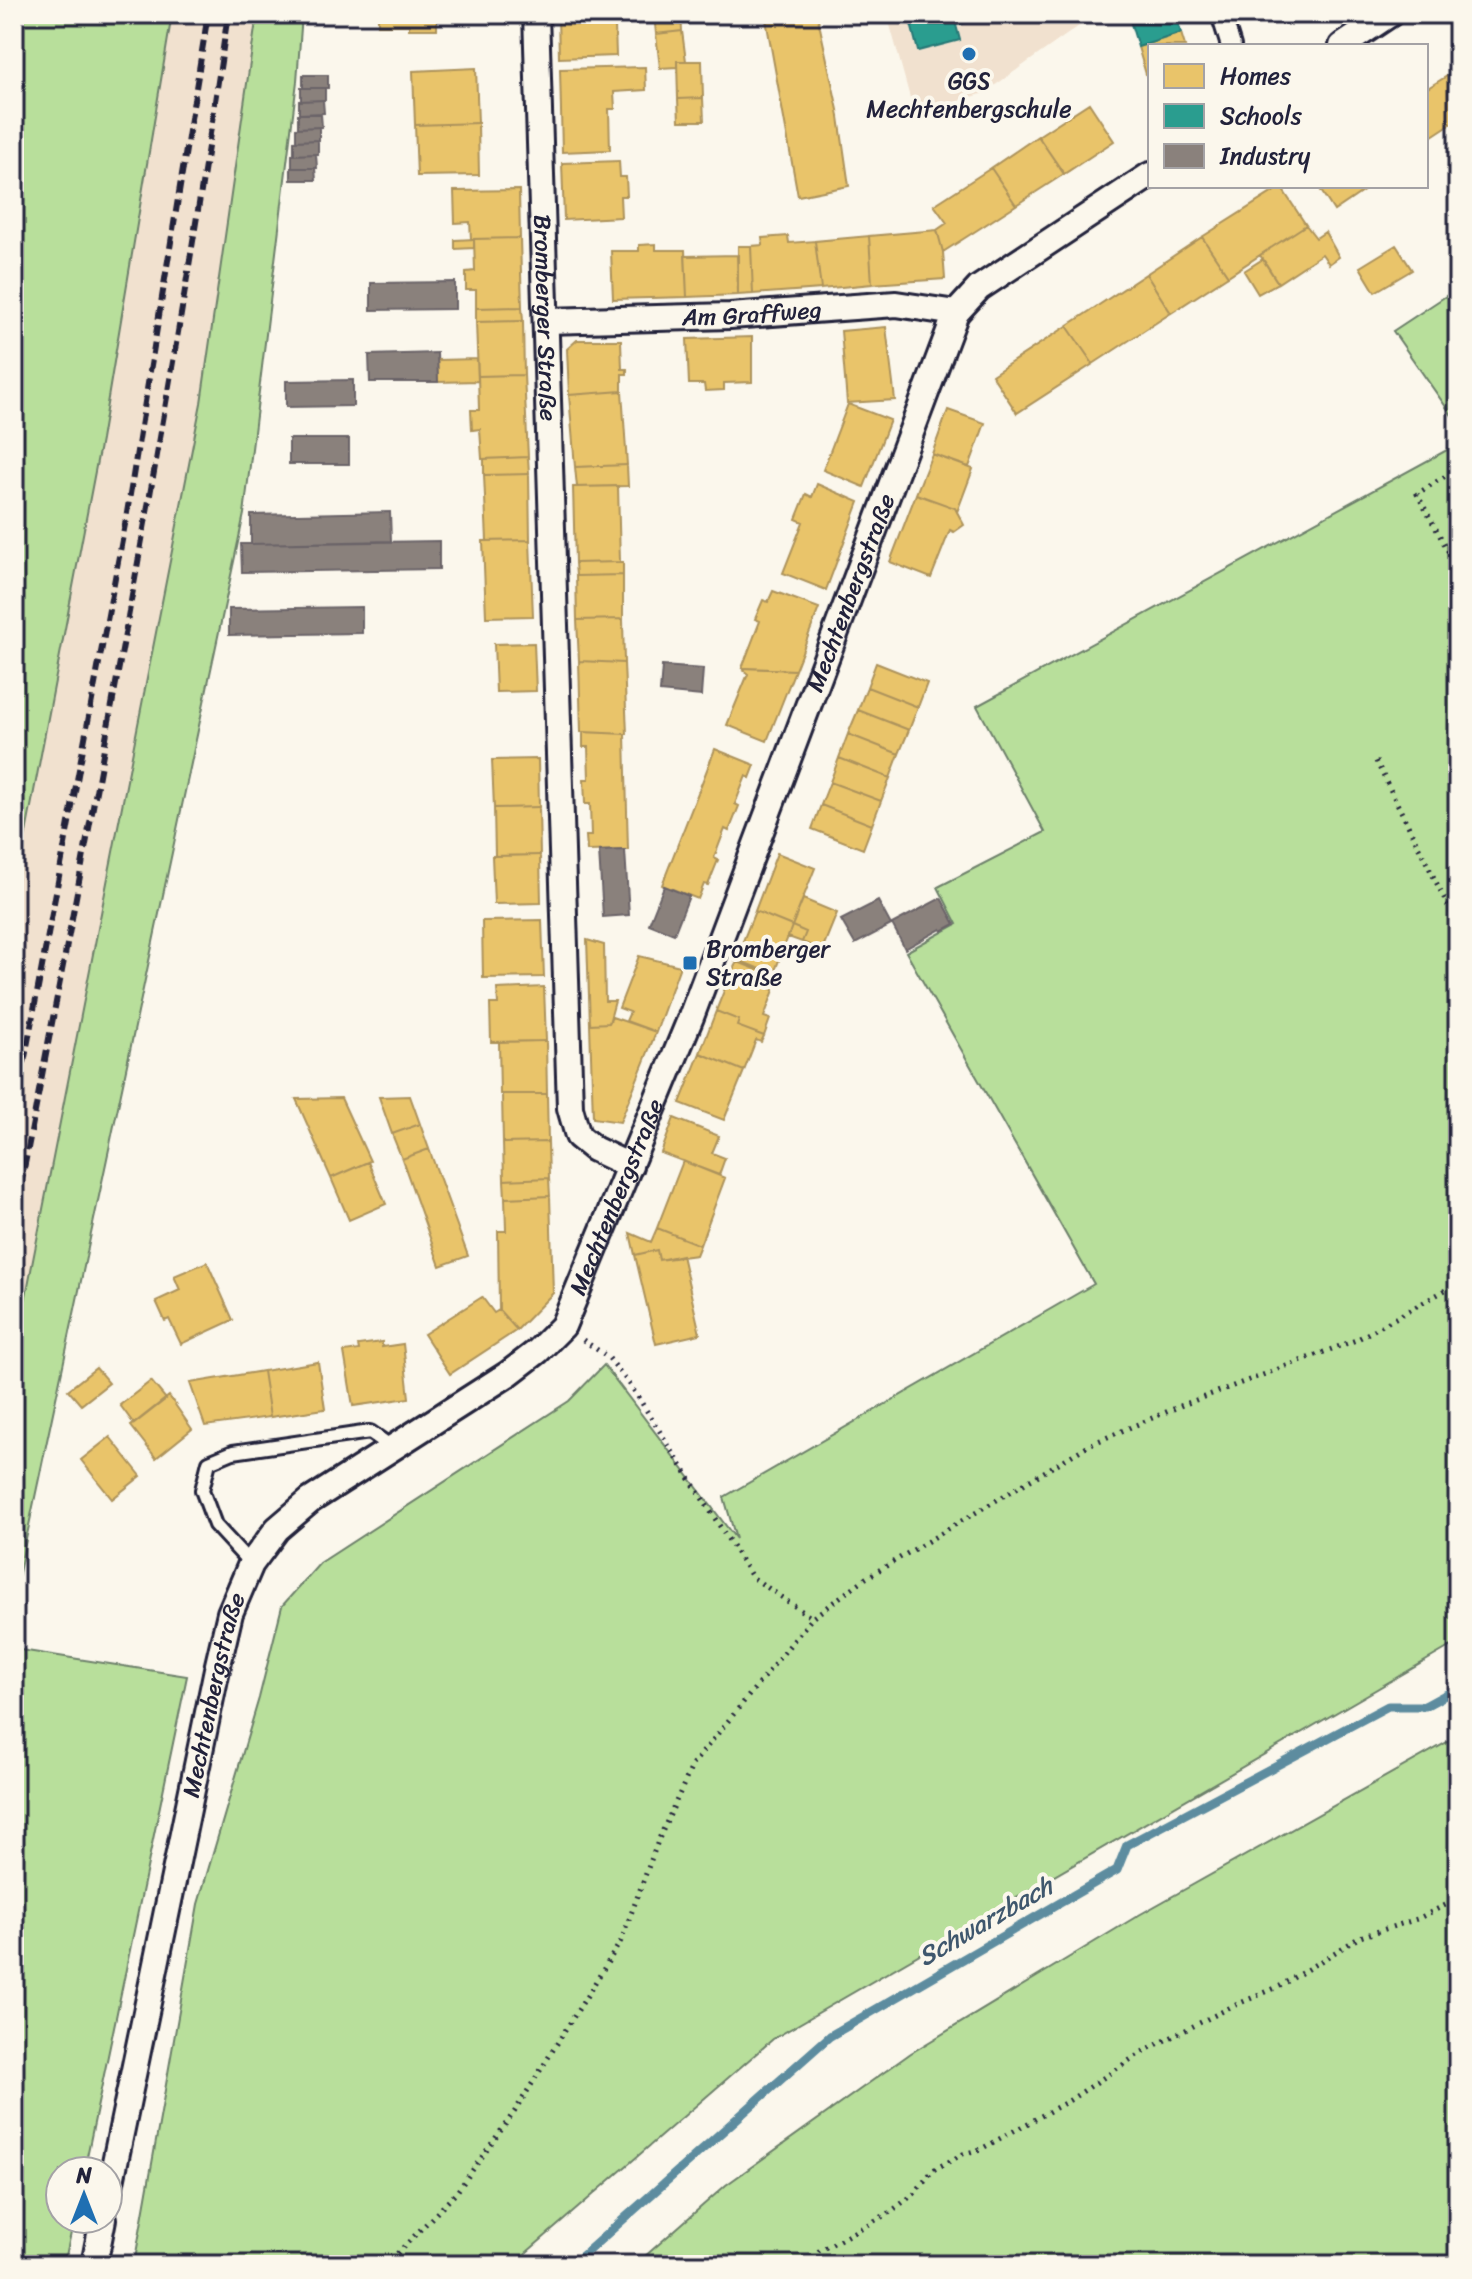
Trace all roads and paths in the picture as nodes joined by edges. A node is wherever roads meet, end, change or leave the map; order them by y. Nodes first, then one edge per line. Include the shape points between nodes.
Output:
1 (536, 14) edge
2 (1221, 14) edge
3 (1390, 14) edge
4 (1230, 44) edge
5 (1345, 44) edge
6 (1148, 176) edge
7 (956, 313) junction
8 (546, 321) junction
9 (1458, 468) edge
10 (1458, 569) edge
11 (1376, 761) dead end
12 (1458, 926) edge
13 (630, 1166) junction
14 (1458, 1283) edge
15 (563, 1326) junction
16 (394, 1448) junction
17 (251, 1564) junction
18 (812, 1618) junction
19 (1458, 1899) edge
20 (116, 2155) edge
21 (100, 2235) edge
22 (94, 2265) edge
23 (386, 2265) edge
24 (809, 2265) edge

1 - 8 street, Bromberger Straße
2 - 4 street
3 - 5 street
6 - 7 street, Mechtenbergstraße via 979,288
7 - 8 street, Am Graffweg via 896,304
7 - 13 street, Mechtenbergstraße
8 - 13 street, Bromberger Straße via 570,1108 578,1136
9 - 10 path via 1417,494
11 - 12 path
13 - 15 street, Mechtenbergstraße
14 - 18 path via 1356,1340 1089,1445 866,1578
15 - 16 street, Mechtenbergstraße via 508,1374
15 - 18 path via 608,1357 631,1386 752,1577
16 - 17 street, Mechtenbergstraße via 300,1510 277,1529
16 - 17 lane via 370,1432 233,1452 209,1462 202,1490 215,1525
17 - 20 street, Mechtenbergstraße via 230,1613 220,1655
18 - 23 path via 693,1764 621,1941 515,2111 456,2193
19 - 24 path via 1360,1937 1280,1986 1142,2052 1070,2100 933,2170 914,2194 819,2251
21 - 22 street

